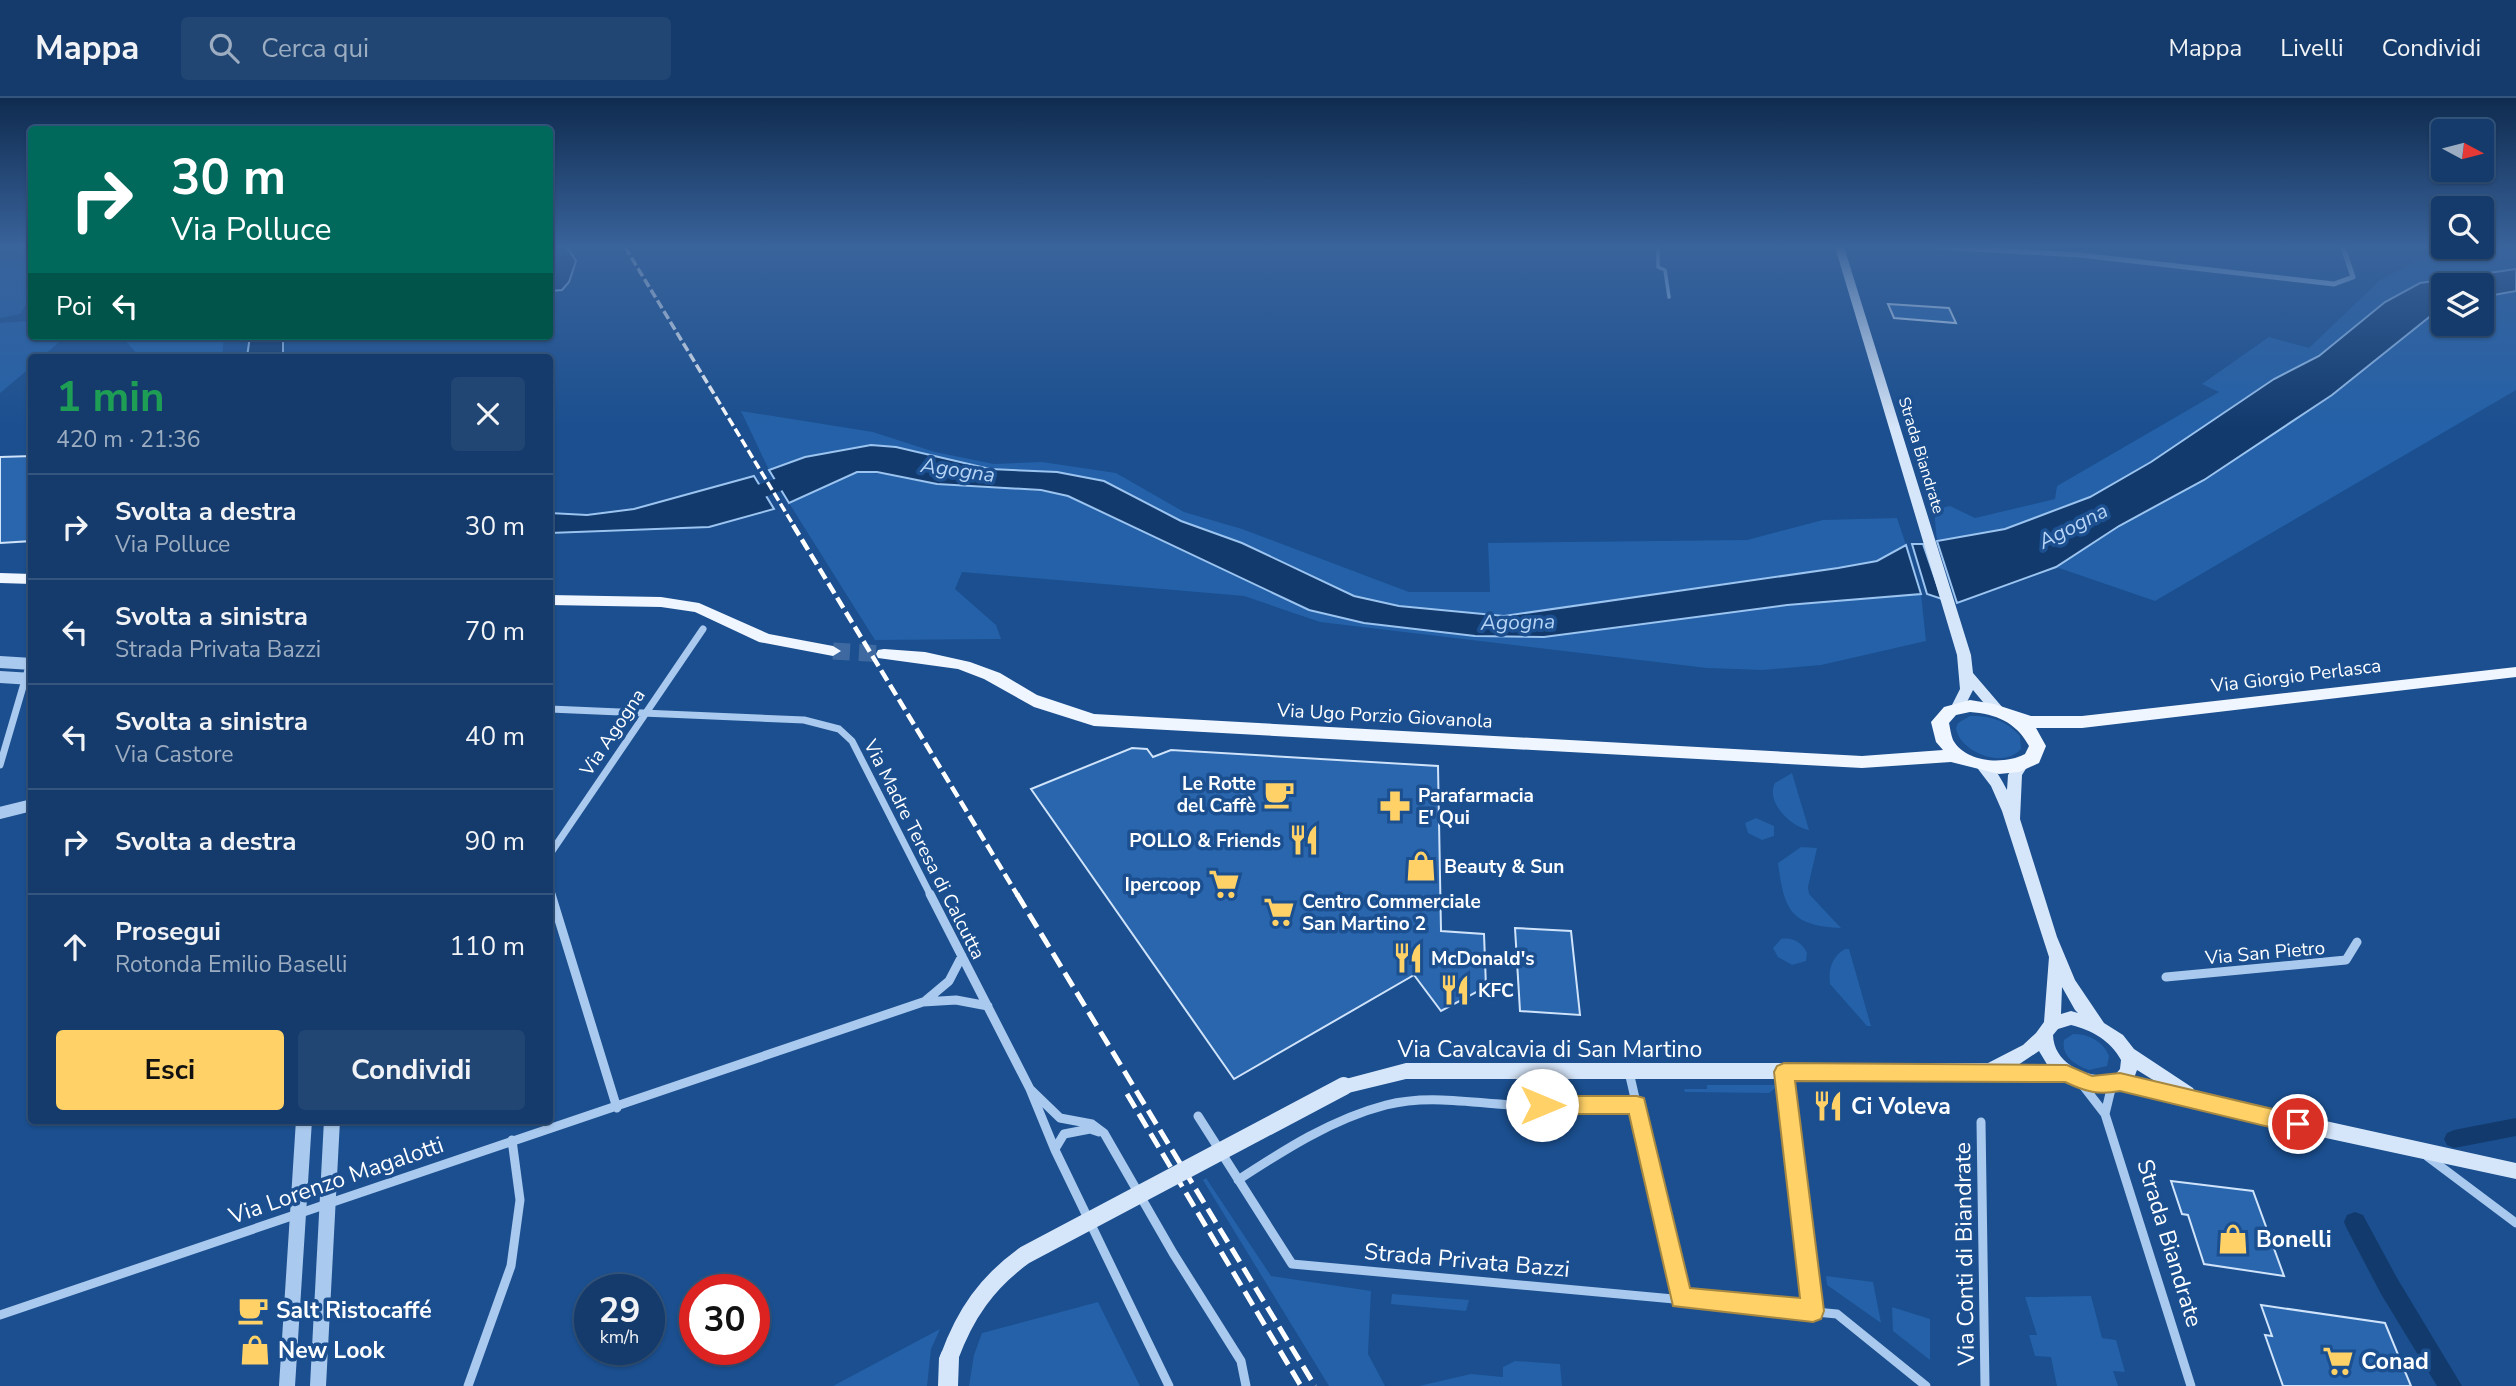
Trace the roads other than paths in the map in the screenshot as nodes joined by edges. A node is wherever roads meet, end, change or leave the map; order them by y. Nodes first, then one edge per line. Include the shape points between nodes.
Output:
1 (1857, 307) edge
2 (0, 578) edge
3 (28, 579) edge
4 (553, 600) edge
5 (703, 629) dead end
6 (833, 651) tunnel mouth
7 (884, 654) tunnel mouth
8 (0, 662) edge
9 (28, 662) edge
10 (2516, 672) edge
11 (1967, 674) junction
12 (0, 677) edge
13 (28, 678) edge
14 (28, 681) edge
15 (1958, 707) junction
16 (553, 709) edge
17 (1998, 710) junction
18 (647, 713) junction
19 (2015, 719) junction
20 (2082, 722) junction
21 (1940, 729) junction
22 (2037, 747) junction
23 (1895, 758) junction
24 (1977, 764) junction
25 (0, 765) edge
26 (2020, 767) junction
27 (28, 798) edge
28 (0, 805) edge
29 (28, 806) edge
30 (0, 813) edge
31 (2013, 817) junction
32 (553, 850) edge
33 (553, 901) edge
34 (2357, 943) dead end
35 (2056, 953) junction
36 (962, 956) junction
37 (2166, 977) dead end
38 (923, 1002) junction
39 (988, 1006) junction
40 (2096, 1024) junction
41 (2048, 1030) junction
42 (2126, 1053) junction
43 (1989, 1071) junction
44 (1629, 1072) junction
45 (1784, 1072) junction
46 (2073, 1077) junction
47 (2116, 1083) junction
48 (1030, 1089) junction
49 (2194, 1098) junction
50 (1637, 1105) junction
51 (617, 1108) junction
52 (2105, 1114) junction
53 (1198, 1116) dead end
54 (1981, 1122) dead end
55 (304, 1124) edge
56 (332, 1124) edge
57 (1104, 1133) junction
58 (513, 1140) junction
59 (1055, 1150) junction
60 (2419, 1150) junction
61 (2516, 1171) edge
62 (1238, 1180) junction
63 (329, 1203) junction
64 (298, 1213) junction
65 (2516, 1223) edge
66 (1681, 1298) junction
67 (1813, 1311) junction
68 (0, 1315) edge
69 (287, 1386) edge
70 (318, 1386) edge
71 (468, 1386) edge
72 (948, 1386) edge
73 (1169, 1386) edge
74 (1247, 1386) edge
75 (1926, 1386) edge
76 (1985, 1386) edge
77 (2191, 1386) edge

1 - 11 main road, Strada Biandrate
2 - 3 main road
4 - 6 main road via 661,602 699,608 765,638
5 - 18 street, Via Agogna
7 - 23 main road, Via Ugo Porzio Giovanola via 952,662 991,676 1056,710 1094,720 1862,762
8 - 9 street
10 - 20 main road, Via Giorgio Perlasca
11 - 15 main road, Strada Biandrate via 1965,699
11 - 17 main road, Strada Biandrate
12 - 13 street
14 - 25 street
15 - 17 main road
15 - 21 main road, Via Ugo Porzio Giovanola via 1944,715
16 - 18 street, Via Madre Teresa di Calcutta
17 - 19 main road
18 - 32 street, Via Agogna
18 - 36 street, Via Madre Teresa di Calcutta via 804,720 839,729 852,741
19 - 20 main road, Via Giorgio Perlasca
19 - 22 main road via 2030,732
20 - 22 main road, Via Giorgio Perlasca via 2056,732
21 - 23 main road, Via Ugo Porzio Giovanola via 1924,747
21 - 24 main road via 1950,747
22 - 26 main road, Via Giorgio Perlasca via 2036,755
23 - 24 main road, Via Ugo Porzio Giovanola via 1951,756
24 - 26 main road, Via Ugo Porzio Giovanola
24 - 31 main road via 2001,789
26 - 31 main road via 2015,775
27 - 28 street
29 - 30 street
31 - 35 main road
33 - 51 street
34 - 37 street, Via San Pietro via 2346,960
35 - 40 main road via 2074,997
35 - 41 main road
36 - 38 street via 949,981
36 - 39 street, Via Madre Teresa di Calcutta
38 - 39 street via 956,1000
38 - 51 street, Via Lorenzo Magalotti
39 - 48 street
40 - 41 main road via 2071,1018
40 - 42 main road
41 - 43 main road, Via Cavalcavia di San Martino via 2029,1050
41 - 46 main road via 2049,1056
42 - 47 main road via 2129,1070
42 - 49 main road
43 - 45 main road, Via Cavalcavia di San Martino
43 - 46 main road, Via Cavalcavia di San Martino
44 - 45 main road, Via Cavalcavia di San Martino
44 - 50 street
44 - 72 main road, Via Cavalcavia di San Martino, bridge via 1406,1071 1344,1086 999,1273 961,1323 949,1358
45 - 67 street
46 - 47 main road via 2090,1084
46 - 52 street, Strada Biandrate
47 - 49 main road
47 - 52 street
48 - 57 street via 1060,1118 1093,1124
48 - 59 street
49 - 60 main road
50 - 62 street via 1515,1105 1440,1099 1388,1104 1302,1139
50 - 66 street
51 - 58 street, Via Lorenzo Magalotti
52 - 77 street, Strada Biandrate
53 - 62 street, Strada Privata Bazzi
54 - 76 street, Via Conti di Biandrate
55 - 64 street
56 - 63 street
57 - 59 street via 1090,1129 1064,1134
57 - 74 street via 1241,1361
58 - 63 street, Via Lorenzo Magalotti
58 - 71 street via 520,1200 511,1266
59 - 73 street
60 - 61 main road
60 - 65 street
62 - 66 street, Strada Privata Bazzi via 1292,1264
63 - 64 street, Via Lorenzo Magalotti
63 - 70 street
64 - 68 street, Via Lorenzo Magalotti
64 - 69 street
66 - 67 street, Strada Privata Bazzi
67 - 75 street, Strada Privata Bazzi via 1837,1314

